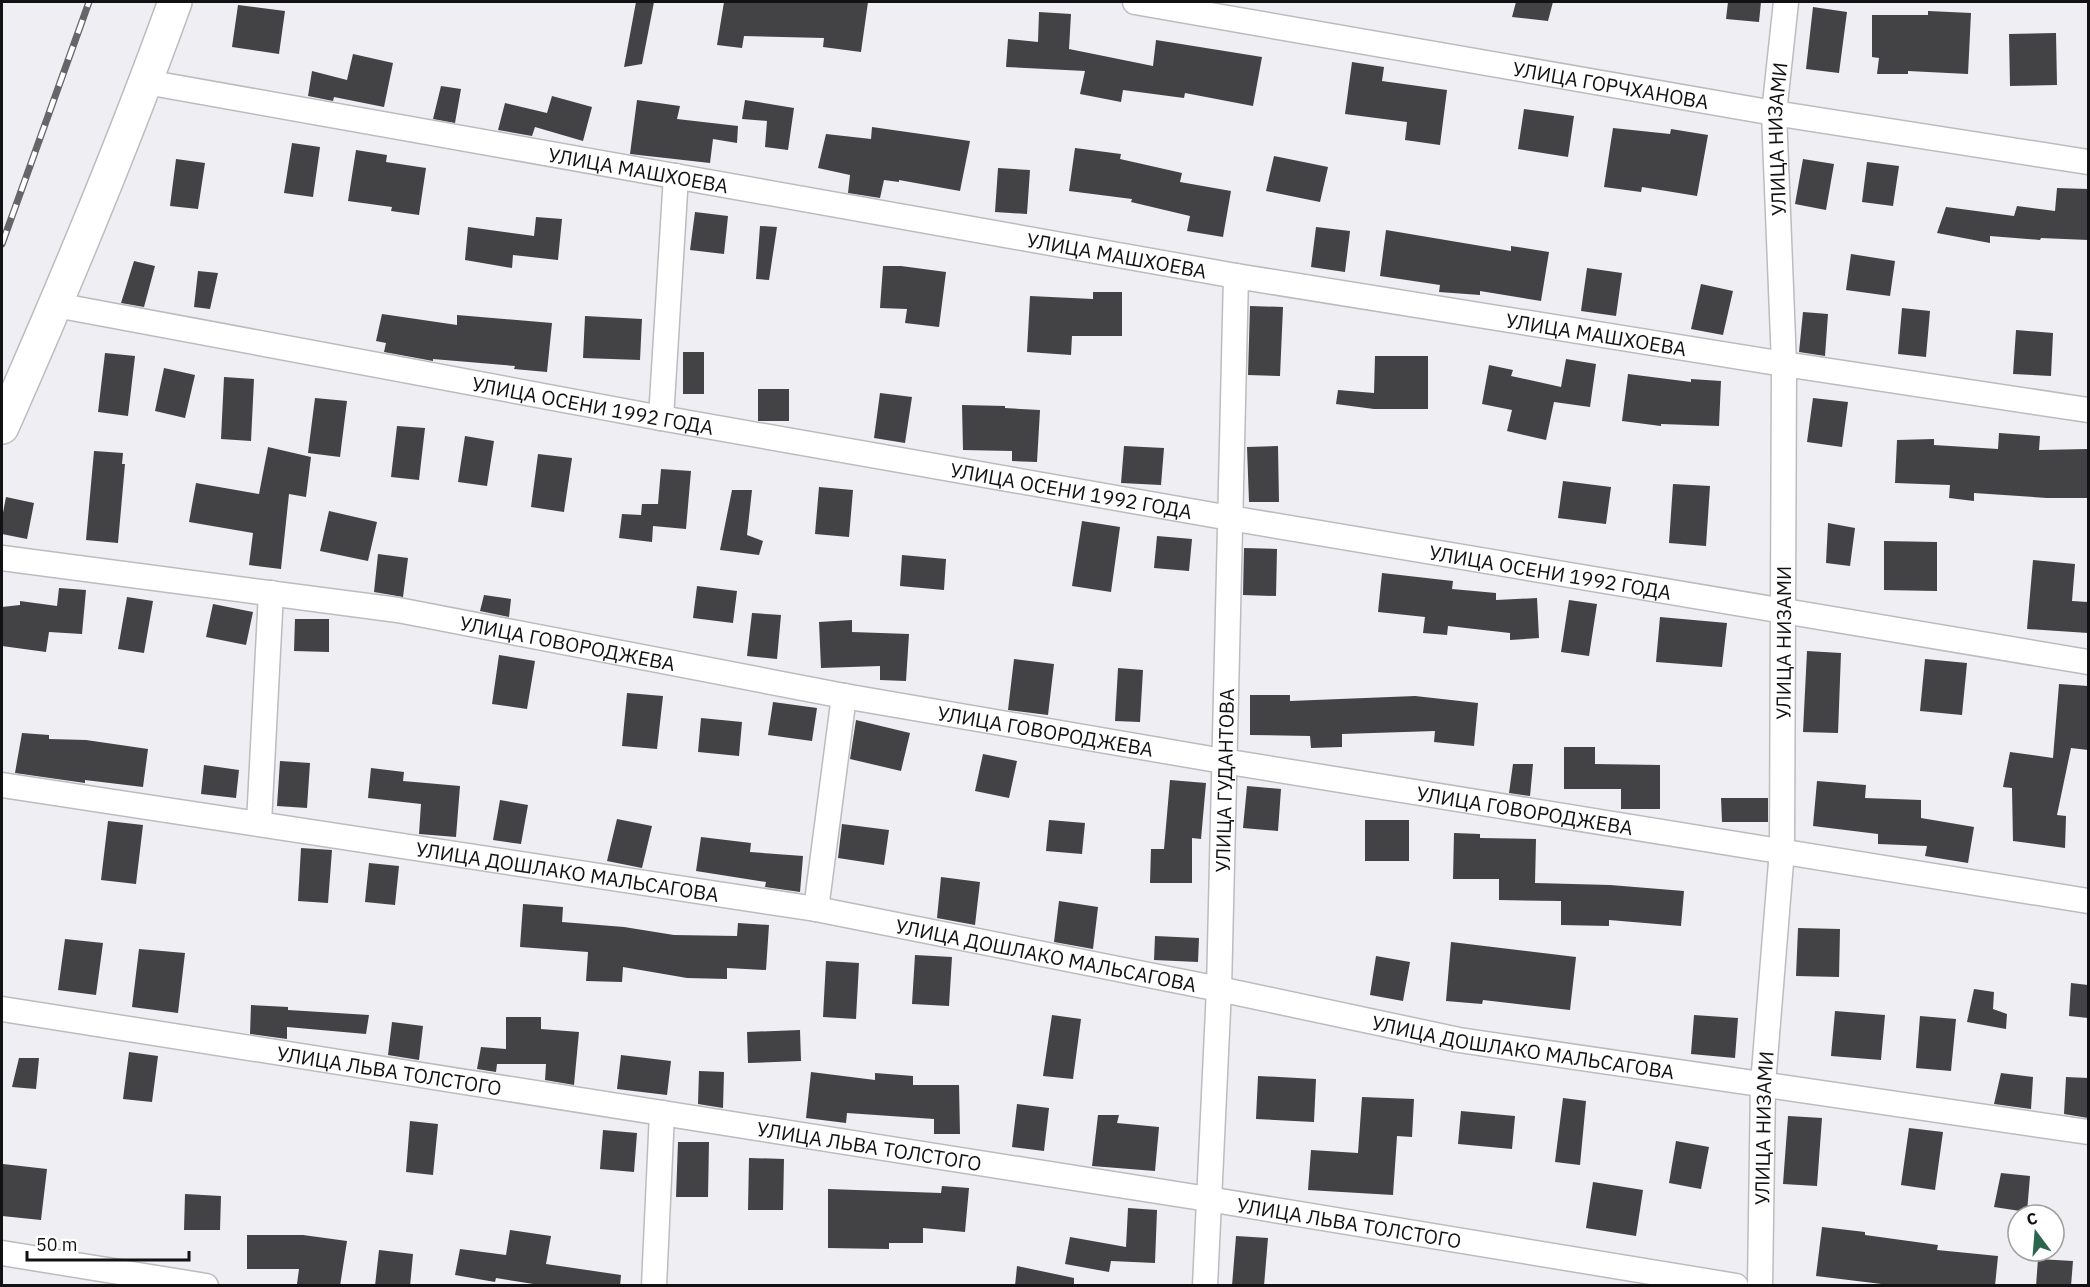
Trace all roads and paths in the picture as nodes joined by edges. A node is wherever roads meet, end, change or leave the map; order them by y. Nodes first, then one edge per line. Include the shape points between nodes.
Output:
1 (175, 2) edge
2 (1135, 2) edge
3 (1786, 2) edge
4 (146, 82) junction
5 (1774, 113) junction
6 (2088, 162) edge
7 (676, 176) junction
8 (1236, 276) junction
9 (56, 305) junction
10 (1784, 364) junction
11 (2088, 410) edge
12 (661, 418) junction
13 (2, 427) edge
14 (1230, 518) junction
15 (2, 558) edge
16 (271, 593) junction
17 (1783, 612) junction
18 (2088, 662) edge
19 (844, 696) junction
20 (1223, 761) junction
21 (2, 785) edge
22 (259, 823) junction
23 (1782, 850) junction
24 (2088, 901) edge
25 (816, 909) junction
26 (1219, 989) junction
27 (2, 1009) edge
28 (1762, 1084) junction
29 (662, 1113) junction
30 (2088, 1131) edge
31 (1208, 1199) junction
32 (2, 1253) edge
33 (206, 1286) edge
34 (654, 1286) edge
35 (1204, 1286) edge
36 (1736, 1286) edge
37 (1760, 1286) edge

1 - 4 street
2 - 5 street, УЛИЦА ГОРЧХАНОВА
3 - 5 street, УЛИЦА НИЗАМИ
4 - 7 street, УЛИЦА МАШХОЕВА
4 - 9 street
5 - 6 street, УЛИЦА ГОРЧХАНОВА
5 - 10 street, УЛИЦА НИЗАМИ
7 - 8 street, УЛИЦА МАШХОЕВА
7 - 12 street
8 - 10 street, УЛИЦА МАШХОЕВА
8 - 14 street, УЛИЦА ГУДАНТОВА
9 - 12 street, УЛИЦА ОСЕНИ 1992 ГОДА
9 - 13 street
10 - 11 street, УЛИЦА МАШХОЕВА
10 - 17 street, УЛИЦА НИЗАМИ
12 - 14 street, УЛИЦА ОСЕНИ 1992 ГОДА
14 - 17 street, УЛИЦА ОСЕНИ 1992 ГОДА
14 - 20 street, УЛИЦА ГУДАНТОВА
15 - 16 street, УЛИЦА ГОВОРОДЖЕВА
16 - 19 street, УЛИЦА ГОВОРОДЖЕВА via 398,610
16 - 22 street
17 - 18 street, УЛИЦА ОСЕНИ 1992 ГОДА
17 - 23 street, УЛИЦА НИЗАМИ
19 - 20 street, УЛИЦА ГОВОРОДЖЕВА
19 - 25 street
20 - 23 street, УЛИЦА ГОВОРОДЖЕВА
20 - 26 street, УЛИЦА ГУДАНТОВА
21 - 22 street, УЛИЦА ДОШЛАКО МАЛЬСАГОВА
22 - 25 street, УЛИЦА ДОШЛАКО МАЛЬСАГОВА
23 - 24 street, УЛИЦА ГОВОРОДЖЕВА
23 - 28 street, УЛИЦА НИЗАМИ
25 - 26 street, УЛИЦА ДОШЛАКО МАЛЬСАГОВА
26 - 28 street, УЛИЦА ДОШЛАКО МАЛЬСАГОВА via 1459,1040
26 - 31 street, УЛИЦА ГУДАНТОВА
27 - 29 street, УЛИЦА ЛЬВА ТОЛСТОГО
28 - 30 street, УЛИЦА ДОШЛАКО МАЛЬСАГОВА
28 - 37 street, УЛИЦА НИЗАМИ
29 - 31 street, УЛИЦА ЛЬВА ТОЛСТОГО
29 - 34 street
31 - 35 street, УЛИЦА ГУДАНТОВА
31 - 36 street, УЛИЦА ЛЬВА ТОЛСТОГО
32 - 33 street

